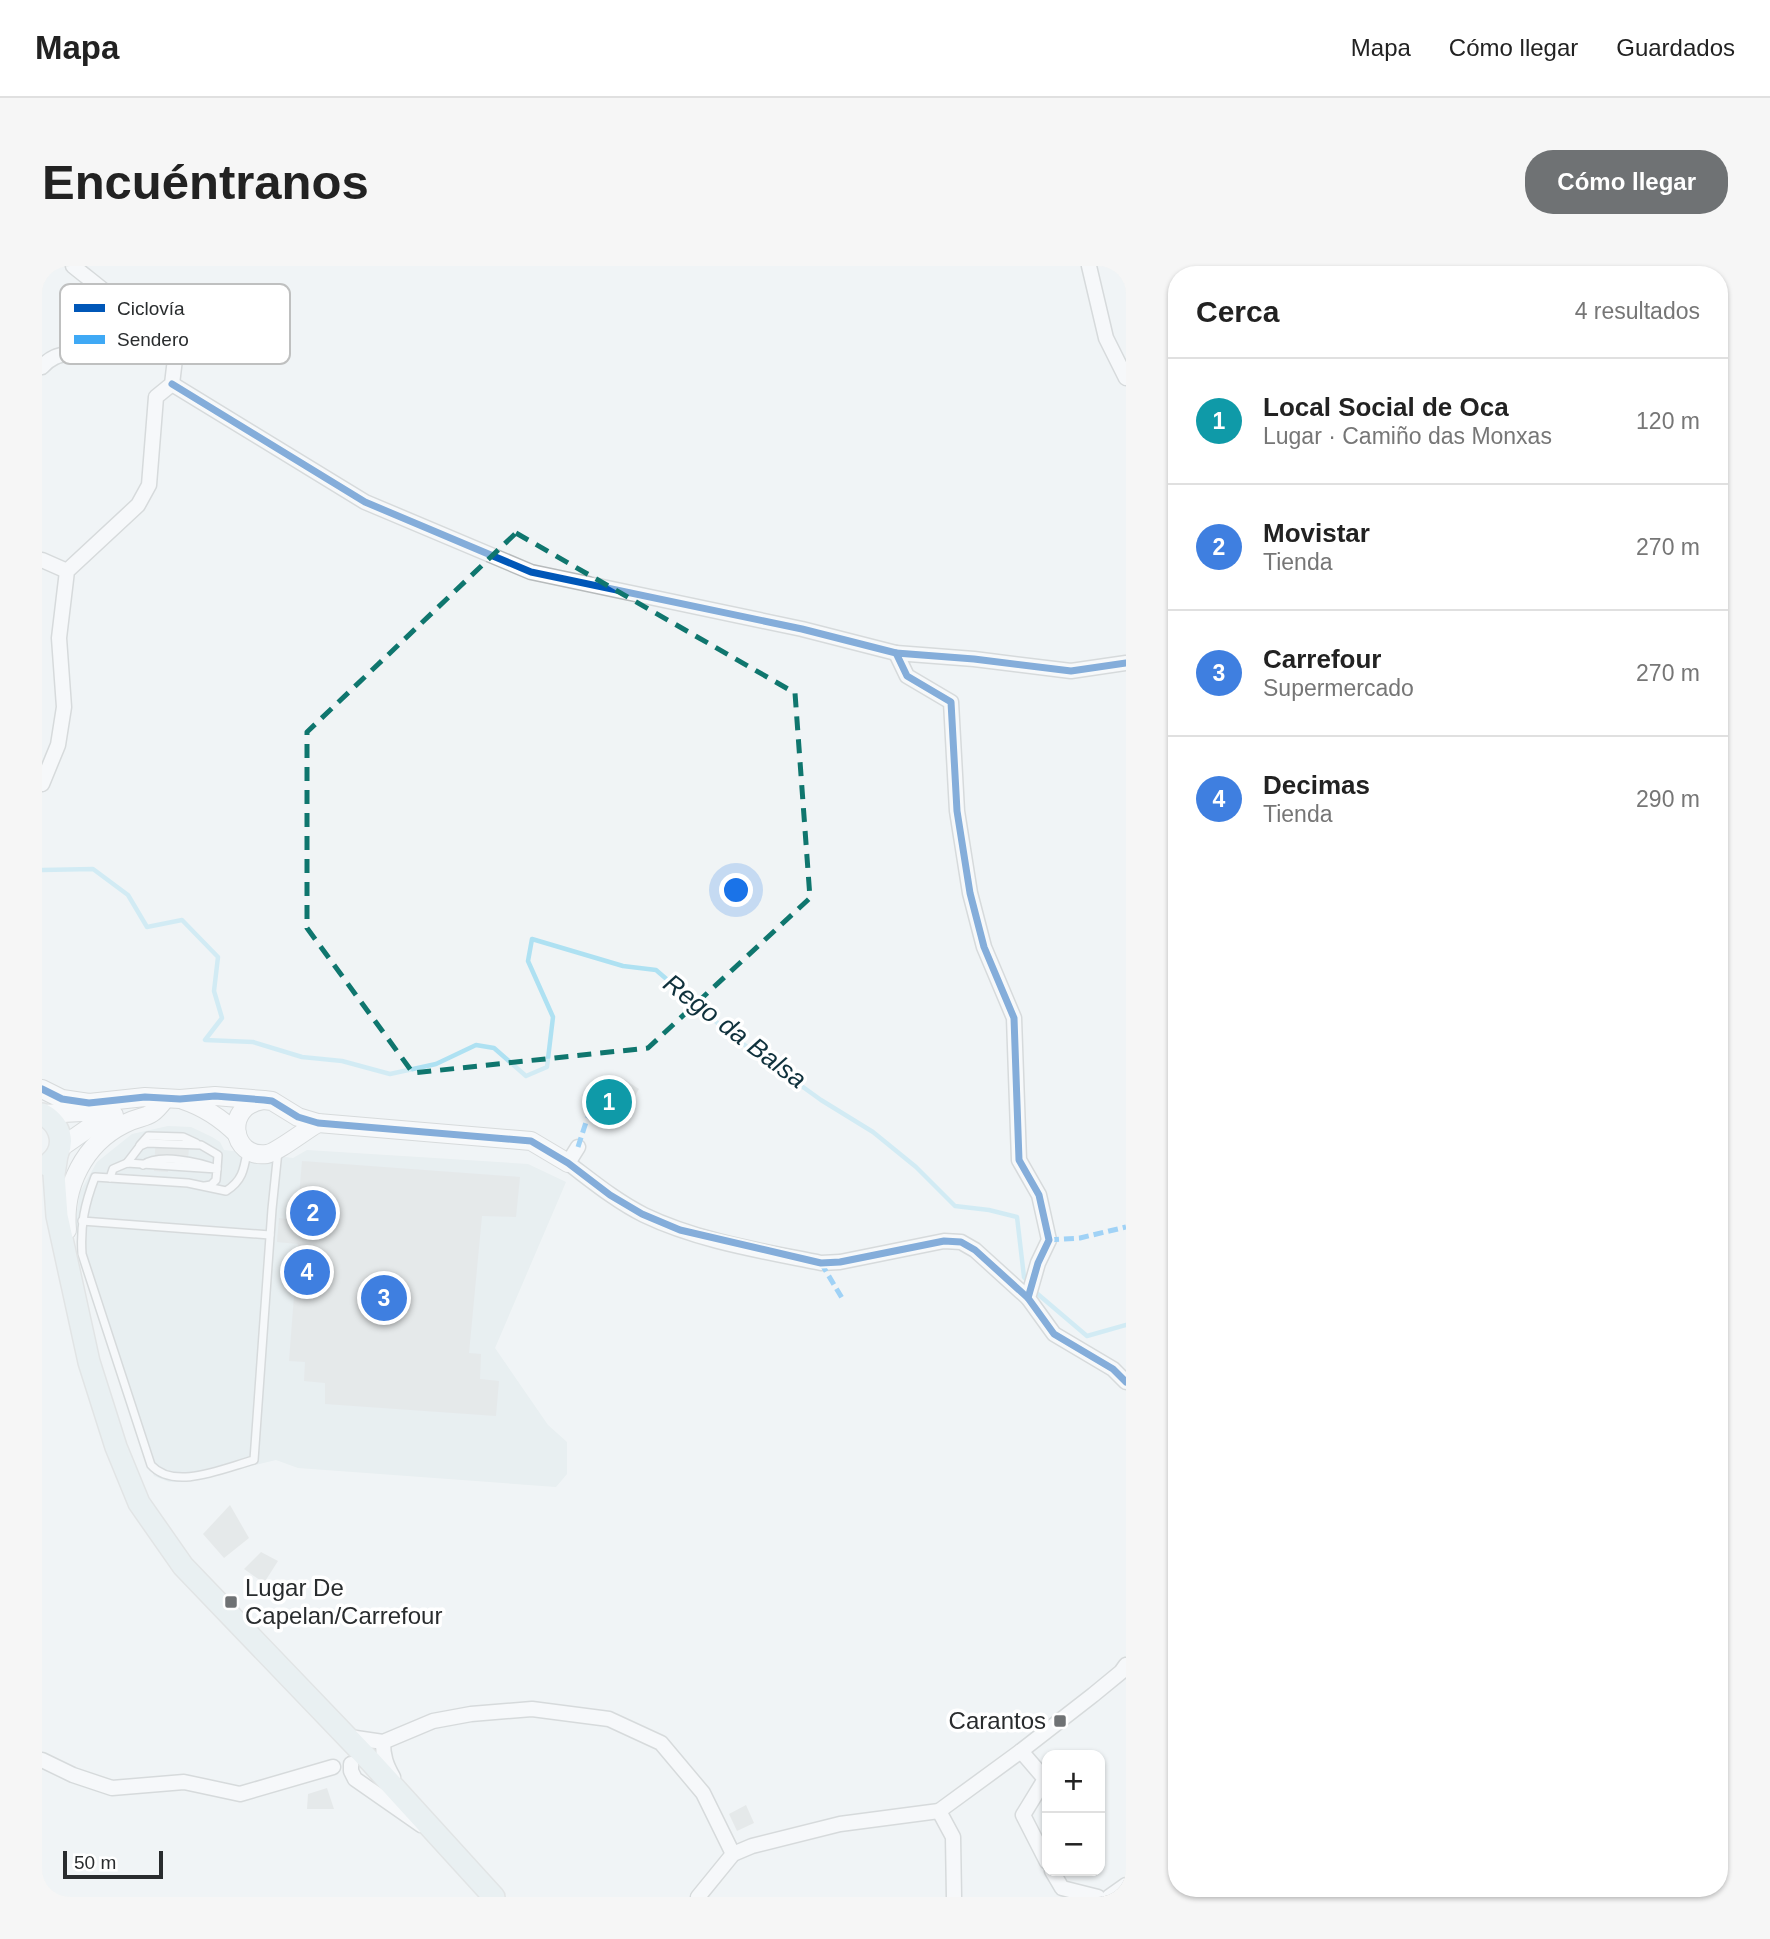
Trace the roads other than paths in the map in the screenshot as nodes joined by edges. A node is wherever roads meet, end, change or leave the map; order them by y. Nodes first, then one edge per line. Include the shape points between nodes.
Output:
1 (73, 266) edge
2 (1089, 266) edge
3 (95, 284) edge
4 (60, 355) edge
5 (174, 364) edge
6 (42, 367) edge
7 (1126, 378) edge
8 (172, 384) junction
9 (42, 560) edge
10 (67, 571) junction
11 (896, 653) junction
12 (1126, 663) edge
13 (42, 784) edge
14 (42, 1088) edge
15 (172, 1099) junction
16 (264, 1100) junction
17 (286, 1112) junction
18 (42, 1114) edge
19 (318, 1122) junction
20 (237, 1134) junction
21 (282, 1146) junction
22 (578, 1147) dead end
23 (247, 1150) junction
24 (53, 1157) edge
25 (127, 1163) junction
26 (568, 1163) junction
27 (217, 1169) junction
28 (110, 1178) junction
29 (203, 1186) junction
30 (42, 1213) edge
31 (82, 1221) junction
32 (270, 1235) junction
33 (1028, 1297) junction
34 (75, 1300) junction
35 (1126, 1382) edge
36 (1126, 1665) edge
37 (383, 1742) junction
38 (1021, 1751) junction
39 (42, 1760) edge
40 (357, 1762) junction
41 (416, 1810) junction
42 (939, 1811) junction
43 (445, 1841) junction
44 (1042, 1852) edge
45 (733, 1854) junction
46 (1055, 1876) edge
47 (1126, 1885) edge
48 (494, 1897) edge
49 (698, 1897) edge
50 (954, 1897) edge
51 (1098, 1897) edge
52 (1110, 1897) edge

1 - 3 street
2 - 7 street via 1106,338
4 - 6 street
5 - 8 street
8 - 10 street via 156,397 149,485 138,505
8 - 11 street via 365,502 531,572
9 - 10 street
10 - 13 street via 59,638 64,707 58,745
11 - 12 street via 1071,671
11 - 33 street via 907,676 951,702 957,811 970,893 984,947 1014,1018 1019,1160 1040,1195 1049,1240
14 - 15 street via 62,1099 89,1103
15 - 16 street
15 - 18 street via 83,1114
15 - 20 street via 206,1110
15 - 24 street via 115,1114
15 - 34 street via 154,1114 125,1123 103,1137 85,1155 65,1214
16 - 17 street
16 - 20 street via 242,1110
17 - 19 street
17 - 21 street via 290,1127
18 - 24 main road via 60,1132
19 - 21 street
19 - 26 street via 531,1141
20 - 23 street
21 - 23 street via 268,1154
21 - 32 lane
22 - 26 street
23 - 29 lane via 244,1173 236,1185 226,1191
24 - 34 main road via 57,1216
25 - 27 lane
25 - 27 lane via 147,1143 201,1145 218,1155
25 - 28 lane via 116,1166
26 - 33 street via 610,1195 680,1230 821,1264 944,1241 961,1242
27 - 29 lane via 216,1180
28 - 29 lane
28 - 31 lane via 95,1177
30 - 34 main road
31 - 32 lane
31 - 32 lane via 82,1254 149,1460 167,1477 188,1478 254,1460
33 - 35 street via 1054,1334
34 - 40 main road via 89,1362 139,1503 183,1566
36 - 38 street
37 - 40 street
37 - 41 street via 387,1767
37 - 45 street via 433,1721 471,1714 532,1709 608,1719 661,1744 703,1793
38 - 42 street
38 - 44 street via 1045,1779 1023,1815
39 - 40 street via 112,1788 184,1782 240,1794
40 - 41 main road
40 - 43 street via 404,1815
41 - 43 main road
42 - 45 street via 840,1824
42 - 50 street via 953,1837
43 - 48 main road
45 - 49 street
46 - 51 street via 1062,1888
47 - 52 street

